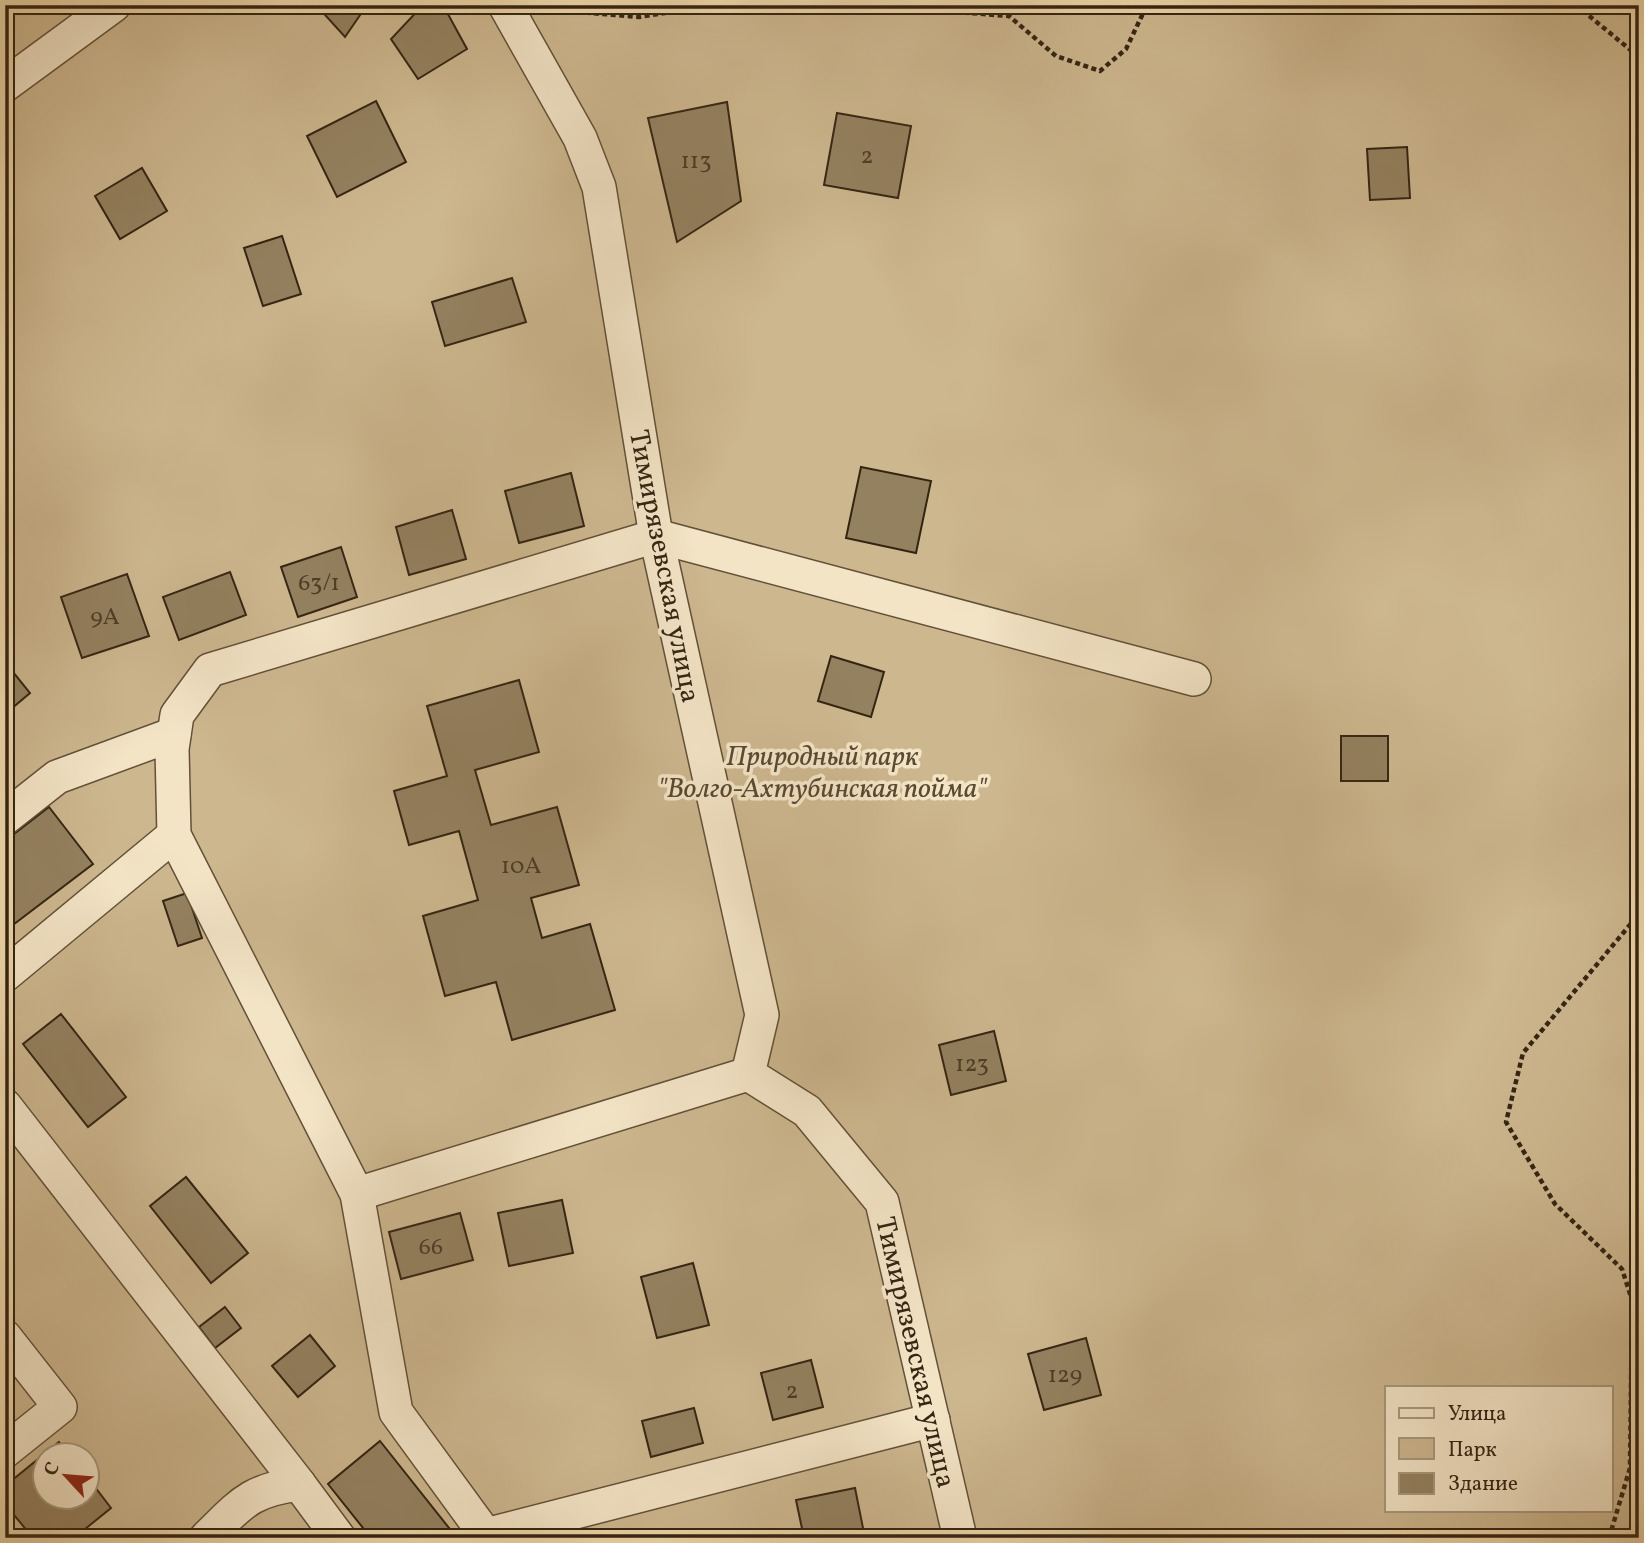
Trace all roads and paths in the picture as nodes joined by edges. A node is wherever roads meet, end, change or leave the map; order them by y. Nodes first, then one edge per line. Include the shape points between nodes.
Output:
1 (114, 5) edge
2 (716, 5) edge
3 (862, 5) edge
4 (1147, 5) edge
5 (1576, 5) edge
6 (506, 6) edge
7 (1639, 57) edge
8 (5, 85) edge
9 (656, 536) junction
10 (1194, 679) dead end
11 (174, 734) junction
12 (5, 818) edge
13 (174, 835) junction
14 (1639, 914) edge
15 (5, 975) edge
16 (748, 1074) junction
17 (5, 1106) edge
18 (357, 1194) junction
19 (5, 1337) edge
20 (933, 1420) junction
21 (5, 1451) edge
22 (299, 1484) junction
23 (487, 1536) edge
24 (206, 1538) edge
25 (339, 1538) edge
26 (960, 1538) edge
27 (1609, 1538) edge

1 - 8 street
2 - 6 path via 639,17
3 - 4 path via 1009,16 1056,57 1100,71 1126,49
5 - 7 path
6 - 9 street, Тимирязевская улица via 580,138 599,187
9 - 10 street
9 - 11 street via 210,670 177,715
9 - 16 street, Тимирязевская улица via 762,1015
11 - 12 street via 57,777
11 - 13 street
13 - 15 street
13 - 18 street
14 - 27 path via 1523,1053 1506,1122 1555,1204 1622,1269 1632,1300 1630,1468
16 - 18 street
16 - 20 street, Тимирязевская улица via 807,1111 881,1202
17 - 22 street
18 - 23 street via 396,1412
19 - 21 street via 60,1407
20 - 23 street
20 - 26 street, Тимирязевская улица
22 - 24 street via 273,1487 246,1499
22 - 25 street

